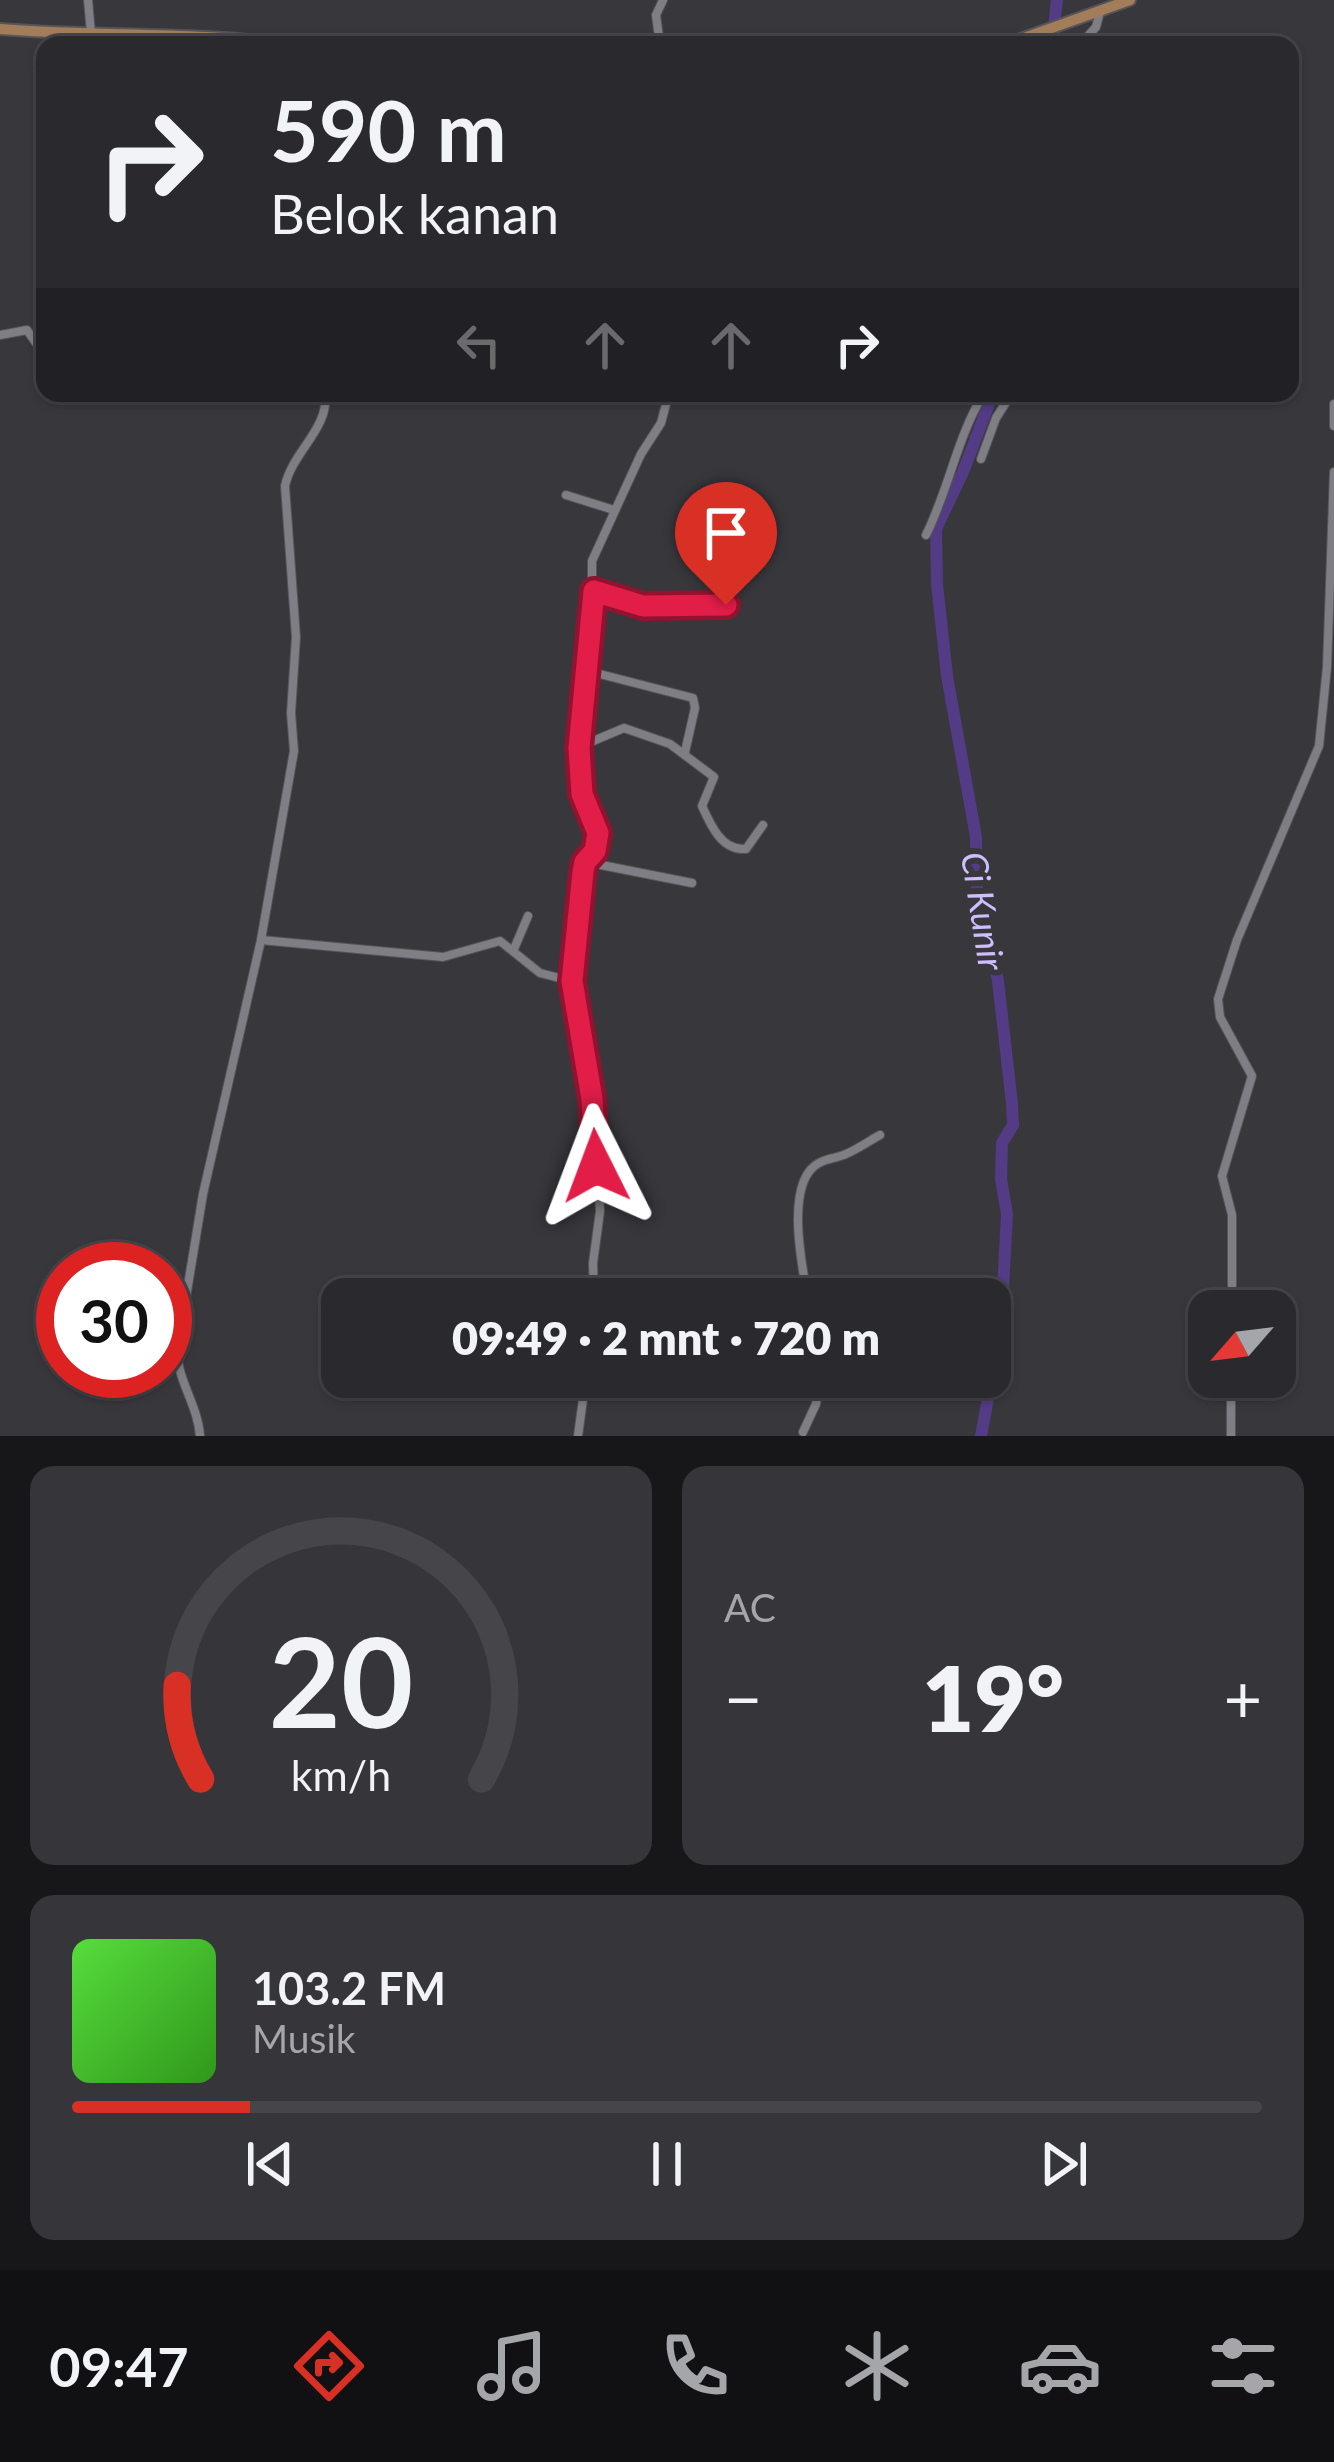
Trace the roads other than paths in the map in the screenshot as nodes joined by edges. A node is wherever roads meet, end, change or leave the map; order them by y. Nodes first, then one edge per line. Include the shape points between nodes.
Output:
1 (88, 0) edge
2 (663, 0) edge
3 (1130, 0) edge
4 (1094, 14) junction
5 (0, 29) edge
6 (91, 34) junction
7 (205, 36) edge
8 (659, 36) edge
9 (1028, 36) edge
10 (1088, 36) edge
11 (0, 335) edge
12 (36, 343) edge
13 (325, 402) edge
14 (667, 402) edge
15 (978, 402) edge
16 (1006, 402) edge
17 (1334, 404) edge
18 (1334, 426) edge
19 (981, 458) dead end
20 (1334, 472) edge
21 (566, 495) dead end
22 (614, 510) junction
23 (1333, 531) edge
24 (926, 535) dead end
25 (734, 588) dead end
26 (594, 591) junction
27 (588, 671) junction
28 (579, 748) junction
29 (685, 752) junction
30 (763, 825) dead end
31 (585, 862) junction
32 (692, 883) dead end
33 (528, 916) dead end
34 (261, 940) junction
35 (514, 949) junction
36 (572, 981) junction
37 (880, 1135) dead end
38 (593, 1278) edge
39 (804, 1278) edge
40 (1232, 1290) edge
41 (583, 1398) edge
42 (817, 1398) edge
43 (1232, 1398) edge
44 (802, 1432) dead end
45 (200, 1436) edge
46 (578, 1436) edge
47 (1231, 1436) edge

1 - 6 street
2 - 8 street
3 - 4 main road
4 - 9 main road
4 - 10 street
5 - 6 main road
6 - 7 main road
11 - 12 street via 27,330
13 - 34 street via 285,486 294,751
14 - 22 street
15 - 24 street
16 - 19 street
17 - 18 street
20 - 23 street
21 - 22 street
22 - 26 street via 592,561
23 - 40 street via 1318,746 1218,999 1252,1076 1222,1176 1232,1215
25 - 26 street via 726,605 683,608
26 - 27 street
27 - 28 street
27 - 29 street via 693,698
28 - 29 street via 624,728
28 - 31 street via 582,794 598,833
29 - 30 street via 714,777 701,806 724,842 746,849
31 - 32 street
31 - 36 street
33 - 35 street
34 - 35 street via 443,958 500,941
34 - 45 street via 203,1194 177,1352
35 - 36 street via 540,973
36 - 38 street via 592,1099 600,1211
37 - 39 street via 815,1164 806,1178 796,1238
41 - 46 street
42 - 44 street
43 - 47 street

